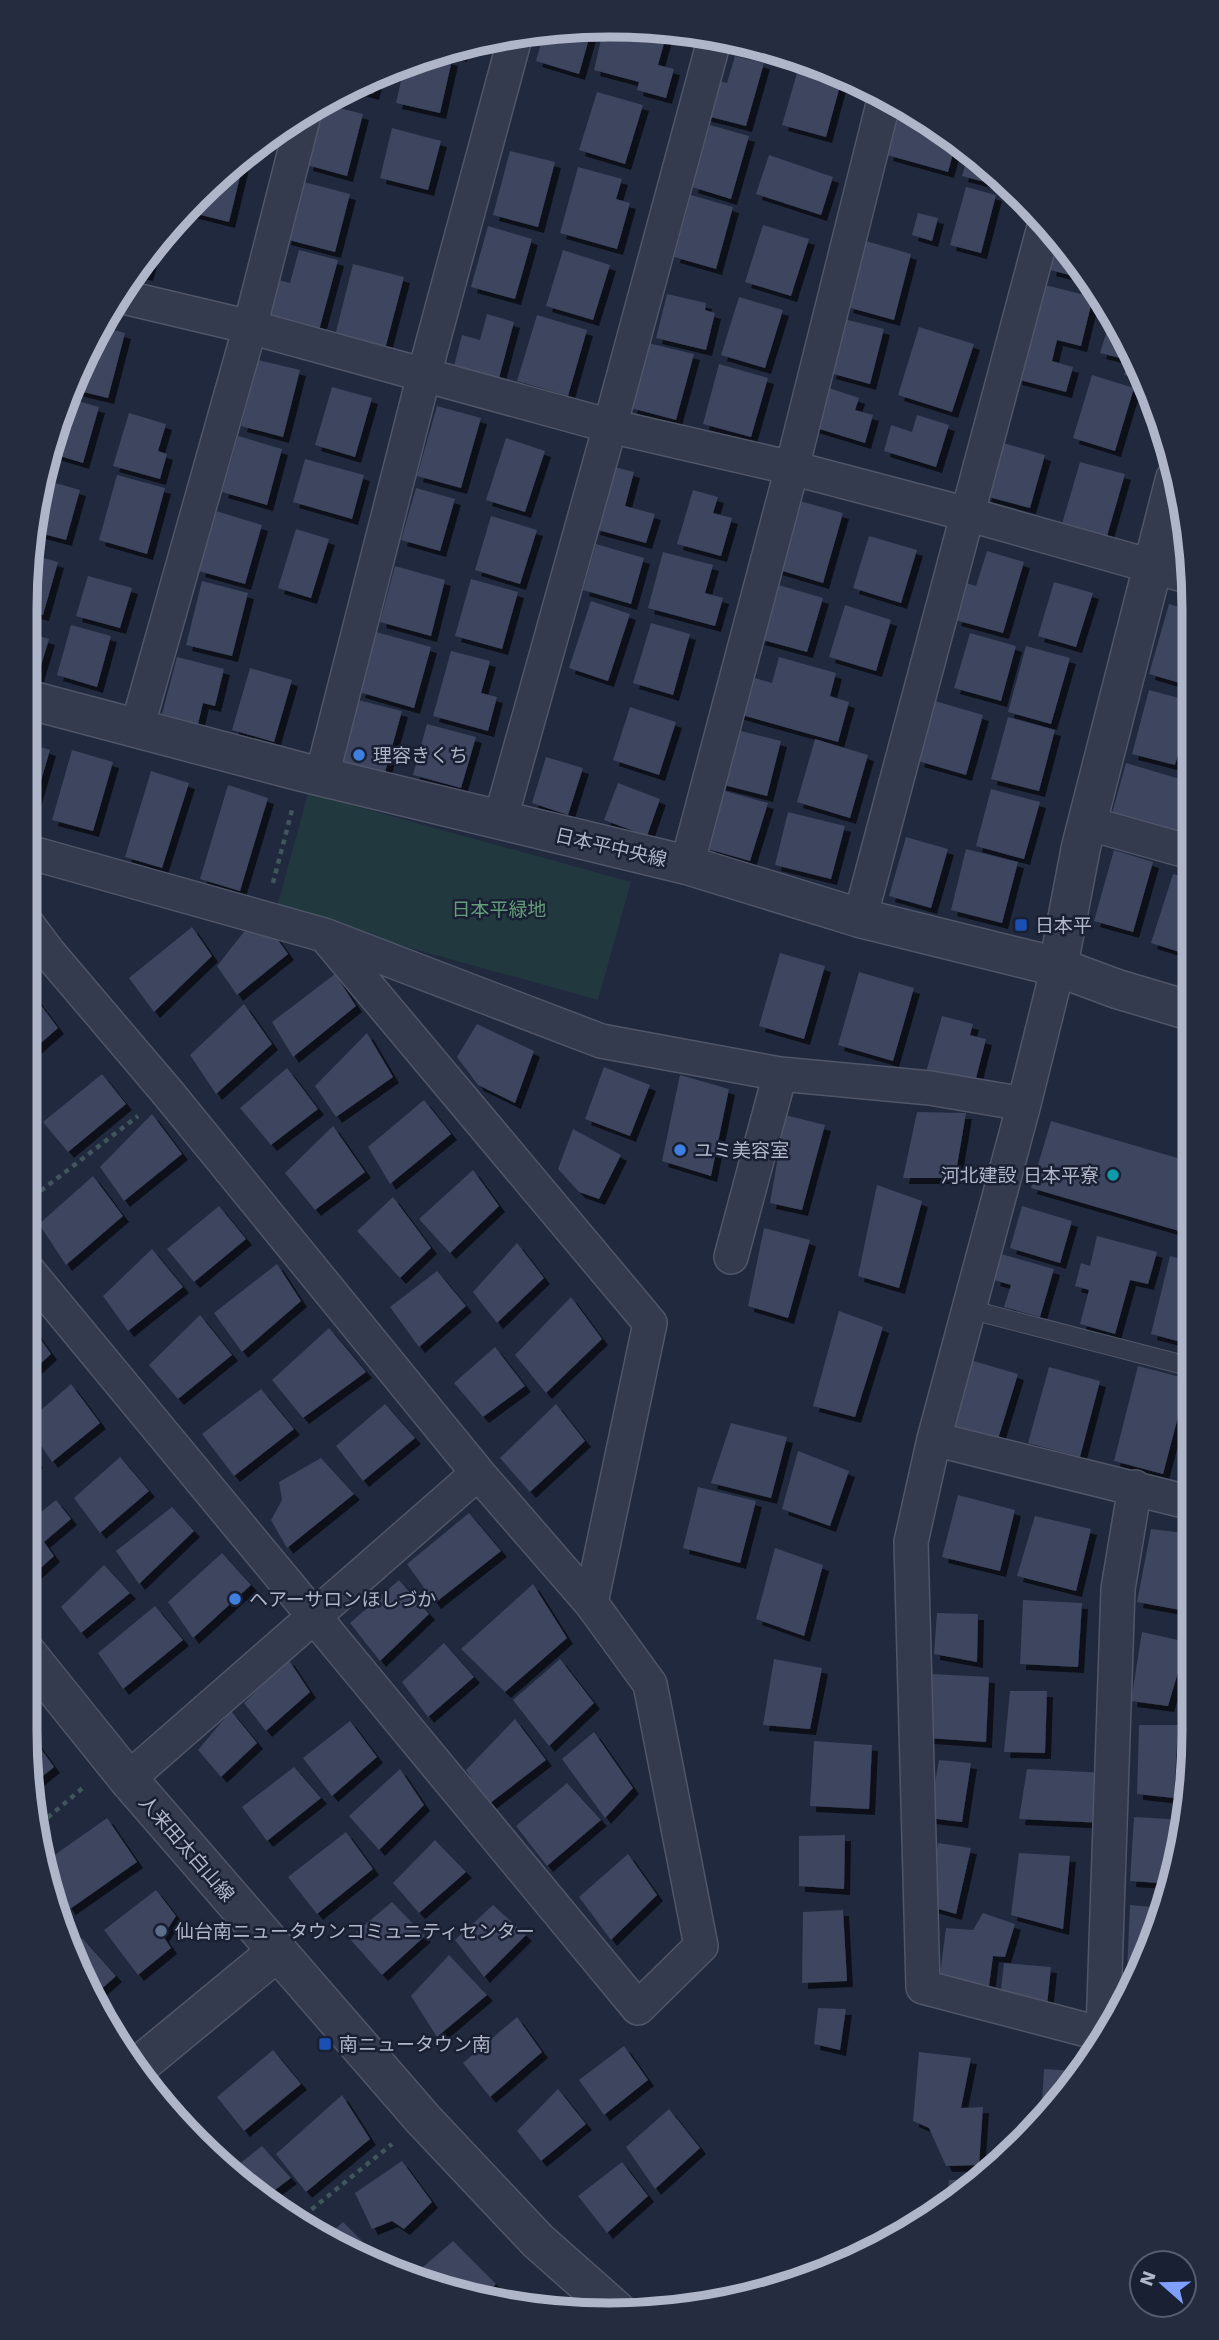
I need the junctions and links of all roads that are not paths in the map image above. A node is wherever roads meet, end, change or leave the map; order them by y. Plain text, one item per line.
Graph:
1 (513, 46) edge
2 (712, 47) edge
3 (882, 106) edge
4 (301, 127) edge
5 (1042, 234) edge
6 (128, 298) edge
7 (250, 327) junction
8 (424, 374) junction
9 (610, 426) junction
10 (792, 468) junction
11 (1171, 496) edge
12 (967, 514) junction
13 (1153, 566) junction
14 (1181, 574) edge
15 (37, 702) edge
16 (137, 728) junction
17 (312, 774) junction
18 (500, 821) junction
19 (1087, 823) junction
20 (1182, 850) edge
21 (37, 854) edge
22 (687, 865) junction
23 (860, 918) junction
24 (324, 935) junction
25 (37, 937) edge
26 (1058, 967) junction
27 (1182, 1009) edge
28 (780, 1074) junction
29 (1024, 1104) junction
30 (731, 1257) dead end
31 (37, 1282) edge
32 (968, 1309) junction
33 (1182, 1363) edge
34 (934, 1439) junction
35 (478, 1473) junction
36 (1135, 1487) junction
37 (1182, 1500) edge
38 (590, 1603) junction
39 (313, 1616) junction
40 (37, 1667) edge
41 (122, 1771) junction
42 (278, 1951) junction
43 (1103, 2021) edge
44 (1097, 2031) edge
45 (143, 2062) edge
46 (608, 2303) edge

1 - 8 street
2 - 9 street
3 - 10 street
4 - 7 street
5 - 12 street
6 - 7 street
7 - 8 street
7 - 16 street
8 - 9 street
8 - 17 street
9 - 10 street
9 - 18 street
10 - 12 street
10 - 22 street
11 - 13 street
12 - 13 street
12 - 23 street
13 - 14 street
13 - 19 street
15 - 16 street, 日本平中央線
16 - 17 street, 日本平中央線
17 - 18 street, 日本平中央線
18 - 22 street, 日本平中央線
19 - 20 street
19 - 26 street
21 - 24 street
22 - 23 street, 日本平中央線
23 - 26 street, 日本平中央線
24 - 28 street
24 - 38 street
25 - 35 street
26 - 27 street, 日本平中央線
26 - 29 street
28 - 29 street
28 - 30 street
29 - 32 street
31 - 39 street
32 - 33 lane
32 - 34 street
34 - 36 street
34 - 44 street
35 - 38 street
35 - 39 street
36 - 37 street
36 - 43 street
38 - 39 street
39 - 41 street
40 - 41 street, 人来田太白山線
41 - 42 street, 人来田太白山線
42 - 45 street
42 - 46 street, 人来田太白山線

